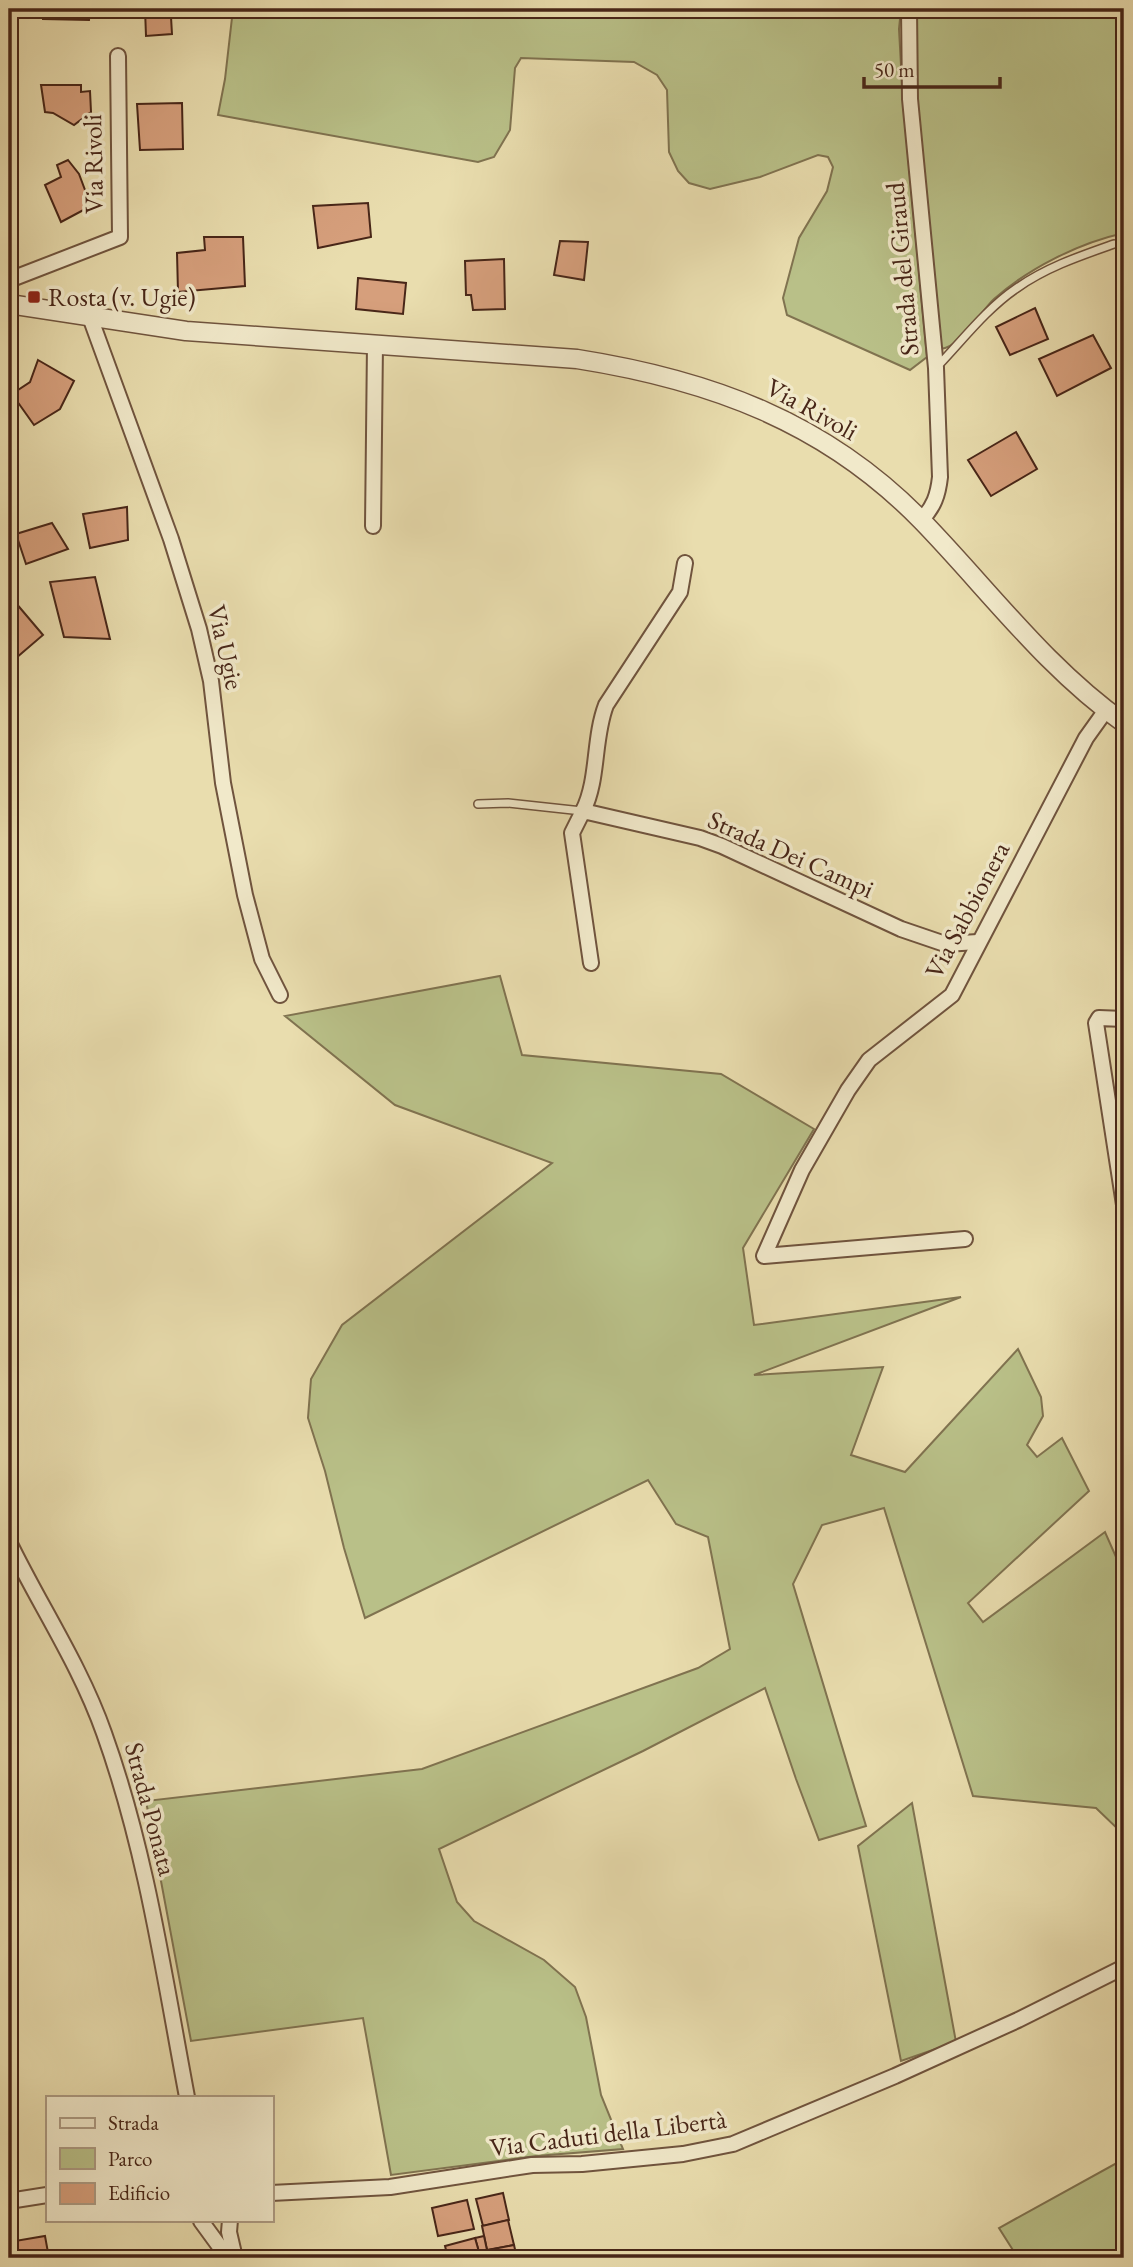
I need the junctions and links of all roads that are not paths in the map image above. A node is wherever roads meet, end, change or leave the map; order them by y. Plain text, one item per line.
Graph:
1 (909, 9) edge
2 (118, 56) dead end
3 (1114, 244) dead end
4 (9, 280) edge
5 (9, 304) edge
6 (90, 317) junction
7 (375, 344) junction
8 (936, 368) junction
9 (921, 520) junction
10 (373, 526) dead end
11 (685, 563) dead end
12 (1106, 710) junction
13 (1124, 723) edge
14 (478, 804) dead end
15 (583, 811) junction
16 (978, 942) junction
17 (591, 963) dead end
18 (281, 995) dead end
19 (1124, 1019) edge
20 (1124, 1205) edge
21 (965, 1239) dead end
22 (10, 1550) edge
23 (1124, 1967) edge
24 (187, 2096) edge
25 (273, 2193) edge
26 (46, 2195) edge
27 (9, 2201) edge
28 (201, 2222) edge
29 (230, 2222) edge
30 (228, 2258) edge
31 (236, 2258) edge

1 - 8 street, Strada del Giraud
2 - 4 street, Via Rivoli
3 - 8 lane
5 - 6 street, Via Rivoli
6 - 7 street, Via Rivoli
6 - 18 street, Via Ugie
7 - 9 street, Via Rivoli
7 - 10 street
8 - 9 street, Strada del Giraud
9 - 12 street, Via Rivoli
11 - 15 street
12 - 13 street, Via Rivoli
12 - 16 street, Via Sabbionera
14 - 15 lane
15 - 16 street, Strada Dei Campi
15 - 17 street
16 - 21 street, Via Sabbionera
19 - 20 street
22 - 24 street, Strada Ponata
23 - 25 street, Via Caduti della Libertà
26 - 27 street
28 - 30 street
29 - 31 street

